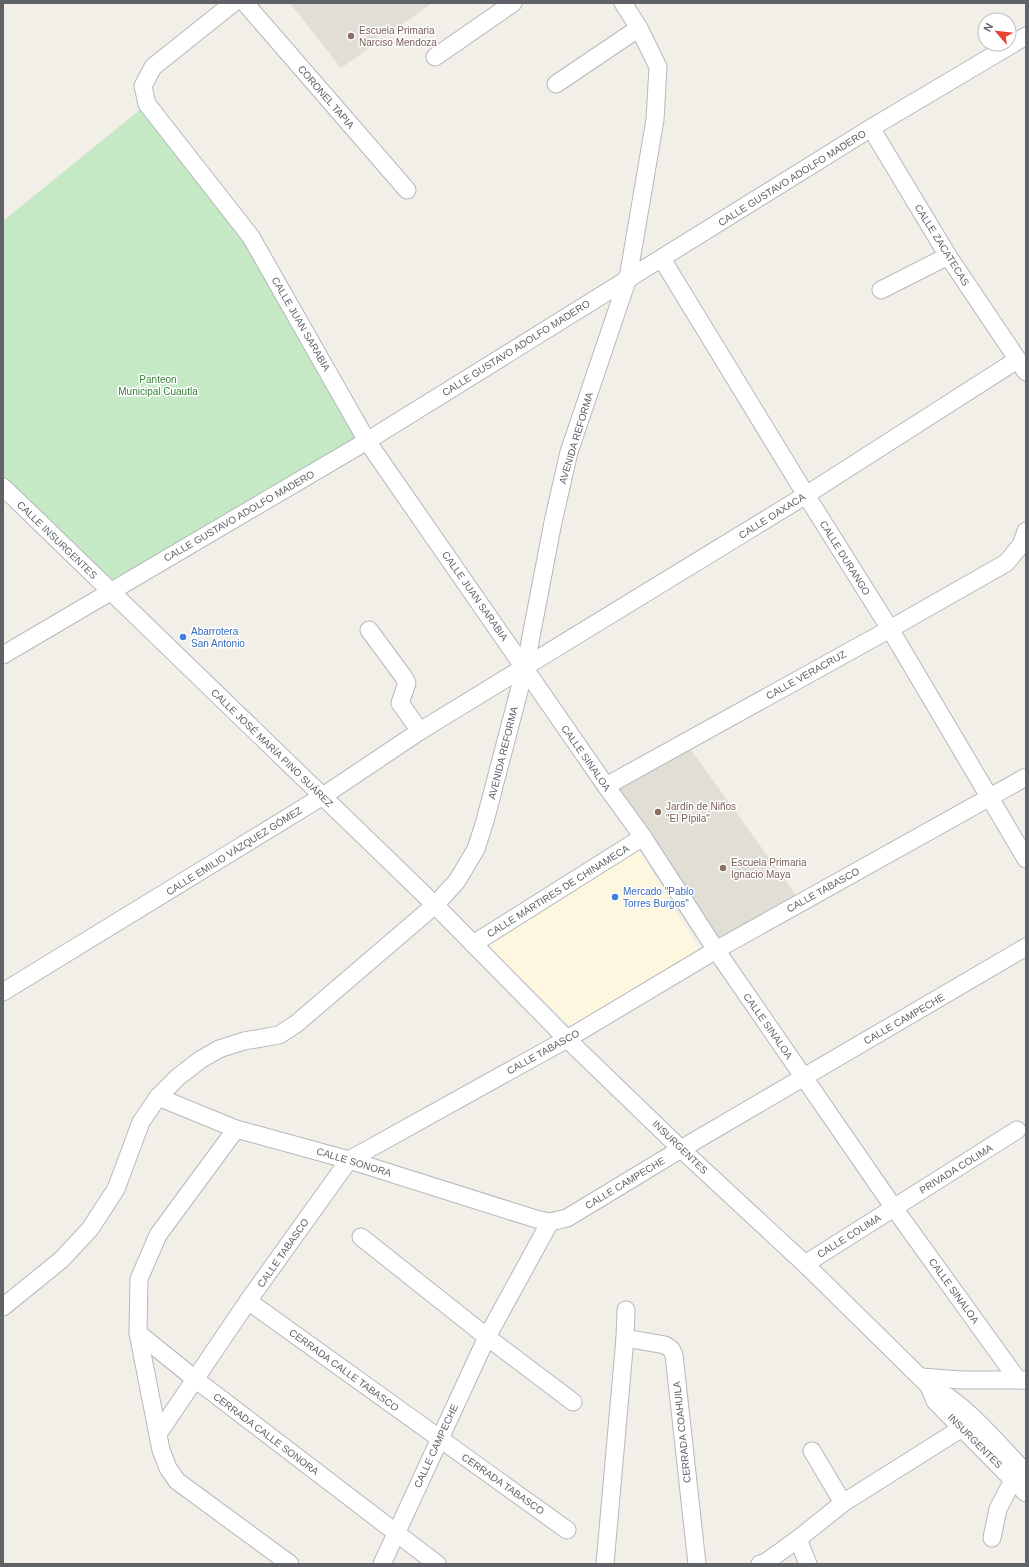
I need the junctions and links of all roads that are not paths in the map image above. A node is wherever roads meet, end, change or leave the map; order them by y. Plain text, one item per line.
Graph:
1 (233, 3) edge
2 (245, 3) edge
3 (513, 3) edge
4 (631, 6) edge
5 (639, 28) junction
6 (1026, 36) edge
7 (435, 57) dead end
8 (556, 84) dead end
9 (871, 128) junction
10 (407, 190) dead end
11 (948, 256) junction
12 (662, 258) junction
13 (628, 278) junction
14 (881, 290) dead end
15 (1021, 366) edge
16 (367, 441) junction
17 (3, 488) edge
18 (806, 495) junction
19 (1026, 531) edge
20 (110, 592) junction
21 (890, 629) junction
22 (369, 630) dead end
23 (3, 655) edge
24 (525, 668) junction
25 (420, 731) junction
26 (1026, 777) edge
27 (606, 786) junction
28 (322, 796) junction
29 (989, 798) junction
30 (643, 838) junction
31 (1026, 859) edge
32 (435, 905) junction
33 (473, 944) junction
34 (1026, 947) edge
35 (716, 950) junction
36 (3, 992) edge
37 (567, 1039) junction
38 (804, 1077) junction
39 (158, 1097) junction
40 (236, 1129) junction
41 (1017, 1130) dead end
42 (681, 1149) junction
43 (349, 1160) junction
44 (894, 1208) junction
45 (550, 1222) junction
46 (361, 1237) dead end
47 (805, 1264) junction
48 (248, 1301) junction
49 (3, 1307) edge
50 (626, 1310) dead end
51 (138, 1333) junction
52 (487, 1337) junction
53 (625, 1338) junction
54 (195, 1379) junction
55 (1022, 1380) edge
56 (925, 1381) junction
57 (573, 1402) dead end
58 (968, 1423) junction
59 (158, 1434) junction
60 (440, 1439) junction
61 (812, 1451) dead end
62 (1020, 1476) edge
63 (1026, 1493) edge
64 (843, 1503) junction
65 (567, 1530) dead end
66 (396, 1532) junction
67 (992, 1538) dead end
68 (798, 1539) junction
69 (290, 1564) edge
70 (382, 1564) edge
71 (437, 1564) edge
72 (605, 1564) edge
73 (697, 1564) edge
74 (760, 1564) edge
75 (808, 1564) edge

1 - 16 street, CALLE JUAN SARABIA
2 - 10 street, CORONEL TAPIA
3 - 7 street
4 - 5 street, AVENIDA REFORMA
5 - 8 street
5 - 13 street, AVENIDA REFORMA
6 - 9 street, CALLE GUSTAVO ADOLFO MADERO
9 - 11 street, CALLE ZACATECAS
9 - 12 street, CALLE GUSTAVO ADOLFO MADERO
11 - 14 street
11 - 15 street, CALLE ZACATECAS
12 - 13 street, CALLE GUSTAVO ADOLFO MADERO
12 - 18 street, CALLE DURANGO
13 - 16 street, CALLE GUSTAVO ADOLFO MADERO
13 - 24 street, AVENIDA REFORMA
15 - 18 street, CALLE OAXACA
16 - 20 street, CALLE GUSTAVO ADOLFO MADERO
16 - 24 street, CALLE JUAN SARABIA
17 - 20 street, CALLE INSURGENTES
18 - 21 street, CALLE DURANGO
18 - 24 street, CALLE OAXACA
19 - 21 street, CALLE VERACRUZ
20 - 23 street, CALLE GUSTAVO ADOLFO MADERO
20 - 28 street, CALLE JOSÉ MARÍA PINO SUÁREZ
21 - 27 street, CALLE VERACRUZ
21 - 29 street, CALLE DURANGO
22 - 25 street
24 - 25 street, CALLE EMILIO VÁZQUEZ GÓMEZ
24 - 27 street, CALLE SINALOA
24 - 32 street, AVENIDA REFORMA
25 - 28 street, CALLE EMILIO VÁZQUEZ GÓMEZ
26 - 29 street, CALLE TABASCO
27 - 30 street, CALLE SINALOA
28 - 32 street, CALLE JOSÉ MARÍA PINO SUÁREZ
28 - 36 street, CALLE EMILIO VÁZQUEZ GÓMEZ
29 - 31 street, CALLE DURANGO
29 - 35 street, CALLE TABASCO
30 - 33 street, CALLE MÁRTIRES DE CHINAMECA
30 - 35 street, CALLE SINALOA
32 - 33 street, INSURGENTES
32 - 39 street, AVENIDA REFORMA
33 - 37 street, INSURGENTES
34 - 38 street, CALLE CAMPECHE
35 - 37 street, CALLE TABASCO
35 - 38 street, CALLE SINALOA
37 - 42 street, INSURGENTES
37 - 43 street, CALLE TABASCO
38 - 42 street, CALLE CAMPECHE
38 - 44 street, CALLE SINALOA
39 - 40 street, CALLE SONORA
39 - 49 street, AVENIDA REFORMA
40 - 43 street, CALLE SONORA
40 - 51 street
41 - 44 street, PRIVADA COLIMA
42 - 45 street, CALLE CAMPECHE
42 - 47 street, INSURGENTES
43 - 45 street, CALLE SONORA
43 - 48 street, CALLE TABASCO
44 - 47 street, CALLE COLIMA
44 - 55 street, CALLE SINALOA
45 - 52 street, CALLE CAMPECHE
46 - 52 street
47 - 56 street, INSURGENTES
48 - 54 street, CALLE TABASCO
48 - 60 street, CERRADA CALLE TABASCO
50 - 53 street
51 - 54 street, CERRADA CALLE SONORA
51 - 59 street
52 - 57 street
52 - 60 street, CALLE CAMPECHE
53 - 72 street
53 - 73 street, CERRADA COAHUILA
54 - 59 street, CALLE TABASCO
54 - 66 street, CERRADA CALLE SONORA
55 - 56 street
56 - 58 street, INSURGENTES
58 - 62 street, INSURGENTES
58 - 64 street
59 - 69 street
60 - 65 street, CERRADA TABASCO
60 - 66 street, CALLE CAMPECHE
61 - 64 street
62 - 63 street, INSURGENTES
62 - 67 street
64 - 68 street
66 - 70 street, CALLE CAMPECHE
66 - 71 street, CERRADA CALLE SONORA
68 - 74 street
68 - 75 street

